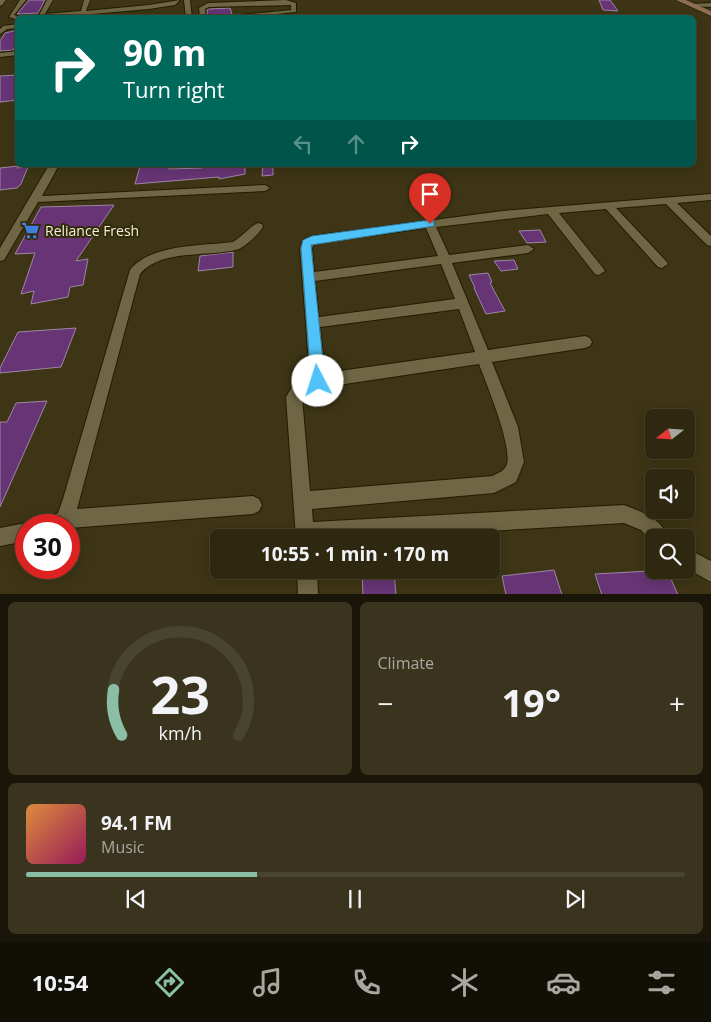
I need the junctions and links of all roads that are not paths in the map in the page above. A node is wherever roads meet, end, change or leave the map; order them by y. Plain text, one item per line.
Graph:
1 (3, 0) edge
2 (23, 0) edge
3 (50, 0) edge
4 (87, 0) edge
5 (111, 0) edge
6 (148, 0) edge
7 (177, 0) edge
8 (680, 0) edge
9 (187, 3) edge
10 (260, 3) junction
11 (0, 4) edge
12 (11, 4) dead end
13 (236, 4) junction
14 (711, 5) edge
15 (692, 6) junction
16 (149, 7) junction
17 (109, 10) junction
18 (123, 12) edge
19 (294, 12) junction
20 (5, 13) dead end
21 (711, 14) edge
22 (42, 15) edge
23 (61, 15) edge
24 (82, 15) edge
25 (108, 15) edge
26 (203, 15) edge
27 (237, 15) edge
28 (263, 15) edge
29 (271, 15) edge
30 (296, 15) edge
31 (15, 18) edge
32 (15, 20) edge
33 (0, 22) edge
34 (15, 26) edge
35 (0, 32) edge
36 (15, 54) edge
37 (15, 54) edge
38 (0, 55) edge
39 (0, 59) edge
40 (53, 167) edge
41 (265, 188) dead end
42 (711, 197) edge
43 (35, 199) junction
44 (669, 201) junction
45 (608, 205) junction
46 (552, 210) junction
47 (430, 224) junction
48 (258, 227) dead end
49 (711, 242) edge
50 (528, 249) dead end
51 (0, 257) edge
52 (446, 260) junction
53 (662, 264) dead end
54 (599, 271) dead end
55 (308, 277) junction
56 (463, 303) junction
57 (312, 323) junction
58 (585, 342) dead end
59 (482, 357) junction
60 (318, 381) junction
61 (302, 501) junction
62 (253, 505) dead end
63 (60, 514) edge
64 (80, 520) edge
65 (304, 529) edge
66 (395, 529) edge
67 (652, 529) edge
68 (15, 534) edge
69 (0, 537) edge
70 (695, 562) edge
71 (711, 572) edge
72 (307, 579) edge
73 (308, 594) edge

1 - 11 street
2 - 31 street
3 - 22 street
4 - 24 street
5 - 17 street
6 - 16 street
7 - 16 street
8 - 15 main road
9 - 18 street
10 - 13 street
10 - 19 street
10 - 28 street
12 - 20 street
13 - 26 street
13 - 27 street
14 - 15 street
15 - 21 main road
16 - 18 street
17 - 18 street
17 - 24 street
18 - 23 street
19 - 29 street
19 - 30 street
23 - 24 street
24 - 25 street
32 - 33 street
34 - 35 street
36 - 38 street
37 - 39 street
40 - 43 street
41 - 43 street
42 - 44 street
43 - 51 street
44 - 45 street
44 - 49 street
45 - 46 street
45 - 53 street
46 - 47 street
46 - 54 street
47 - 52 street
47 - 55 street
48 - 63 street
50 - 52 street
52 - 55 street
52 - 56 street
55 - 57 street
56 - 57 street
56 - 59 street
57 - 60 street
58 - 59 street
59 - 60 street
59 - 61 street
60 - 61 street
61 - 65 street
62 - 64 street
66 - 67 street
68 - 69 street
70 - 71 street
72 - 73 street

